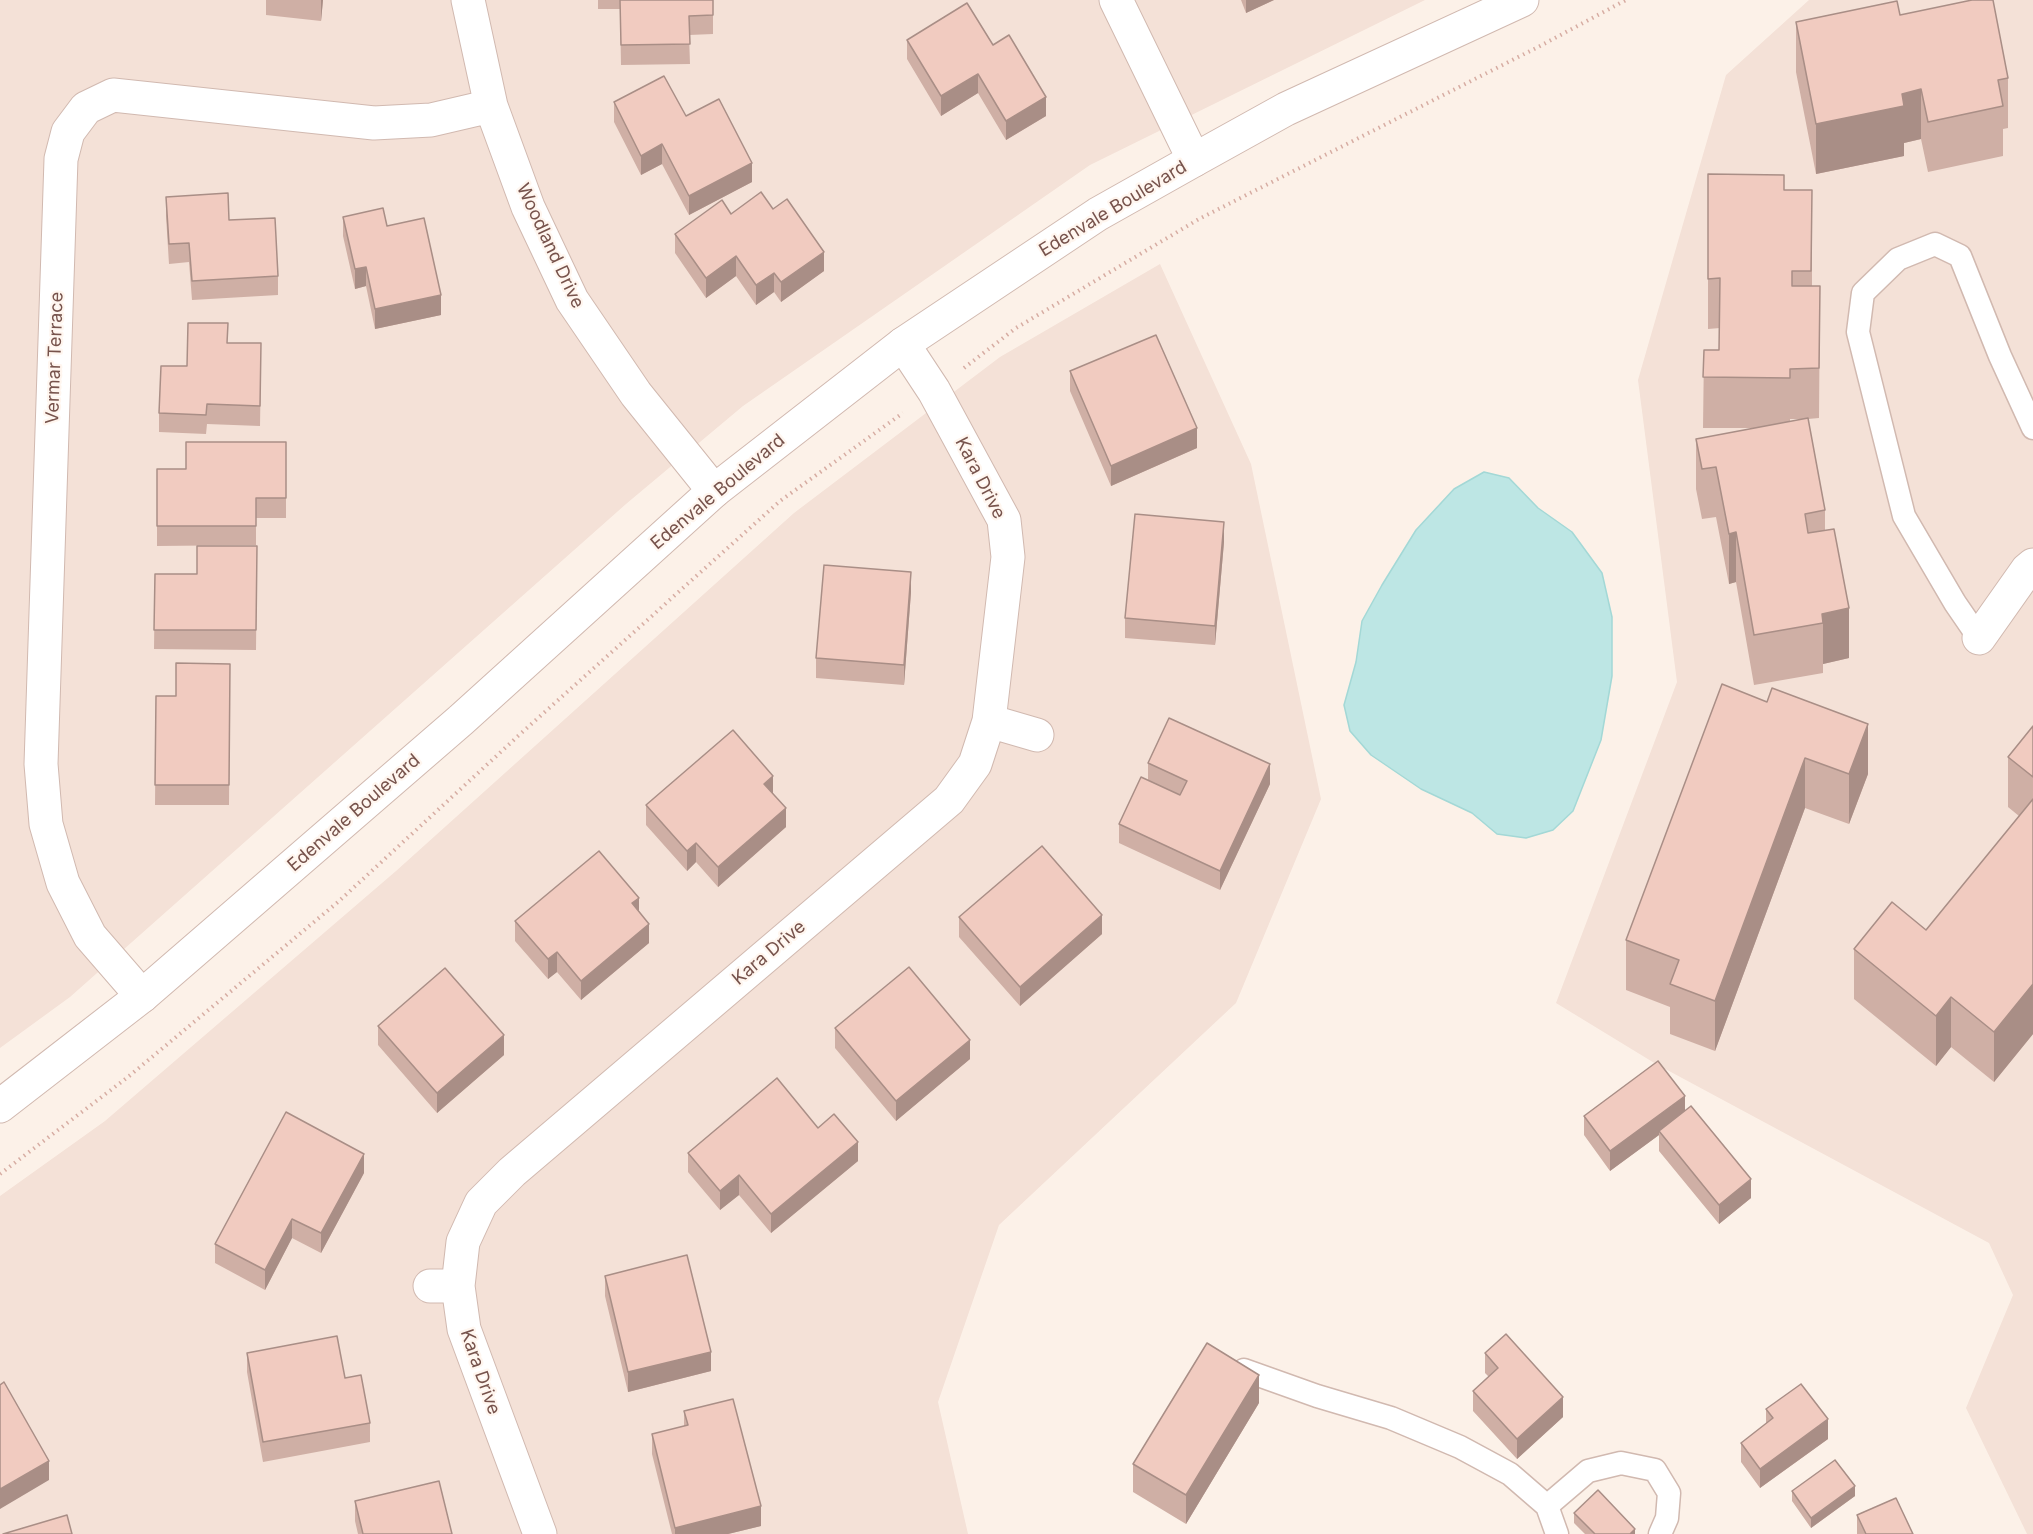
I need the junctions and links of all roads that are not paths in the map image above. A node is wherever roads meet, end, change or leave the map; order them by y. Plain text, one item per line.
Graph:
1 (468, 0) edge
2 (1116, 0) edge
3 (1522, 0) edge
4 (491, 106) junction
5 (1194, 160) junction
6 (903, 344) junction
7 (2033, 428) edge
8 (714, 491) junction
9 (2033, 565) edge
10 (1979, 638) joint
11 (988, 721) junction
12 (1037, 735) dead end
13 (142, 996) junction
14 (0, 1106) edge
15 (1244, 1370) edge
16 (1547, 1506) junction
17 (540, 1534) edge
18 (1557, 1534) edge
19 (1660, 1534) edge

1 - 4 street, Woodland Drive
2 - 5 street
3 - 5 street, Edenvale Boulevard
4 - 8 street, Woodland Drive
4 - 13 street, Vermar Terrace
5 - 6 street, Edenvale Boulevard
6 - 8 street, Edenvale Boulevard
6 - 11 street, Kara Drive
7 - 10 lane
8 - 13 street, Edenvale Boulevard
9 - 10 street
11 - 12 street
11 - 17 street, Kara Drive
13 - 14 street, Edenvale Boulevard
15 - 16 lane
16 - 18 lane
16 - 19 lane

